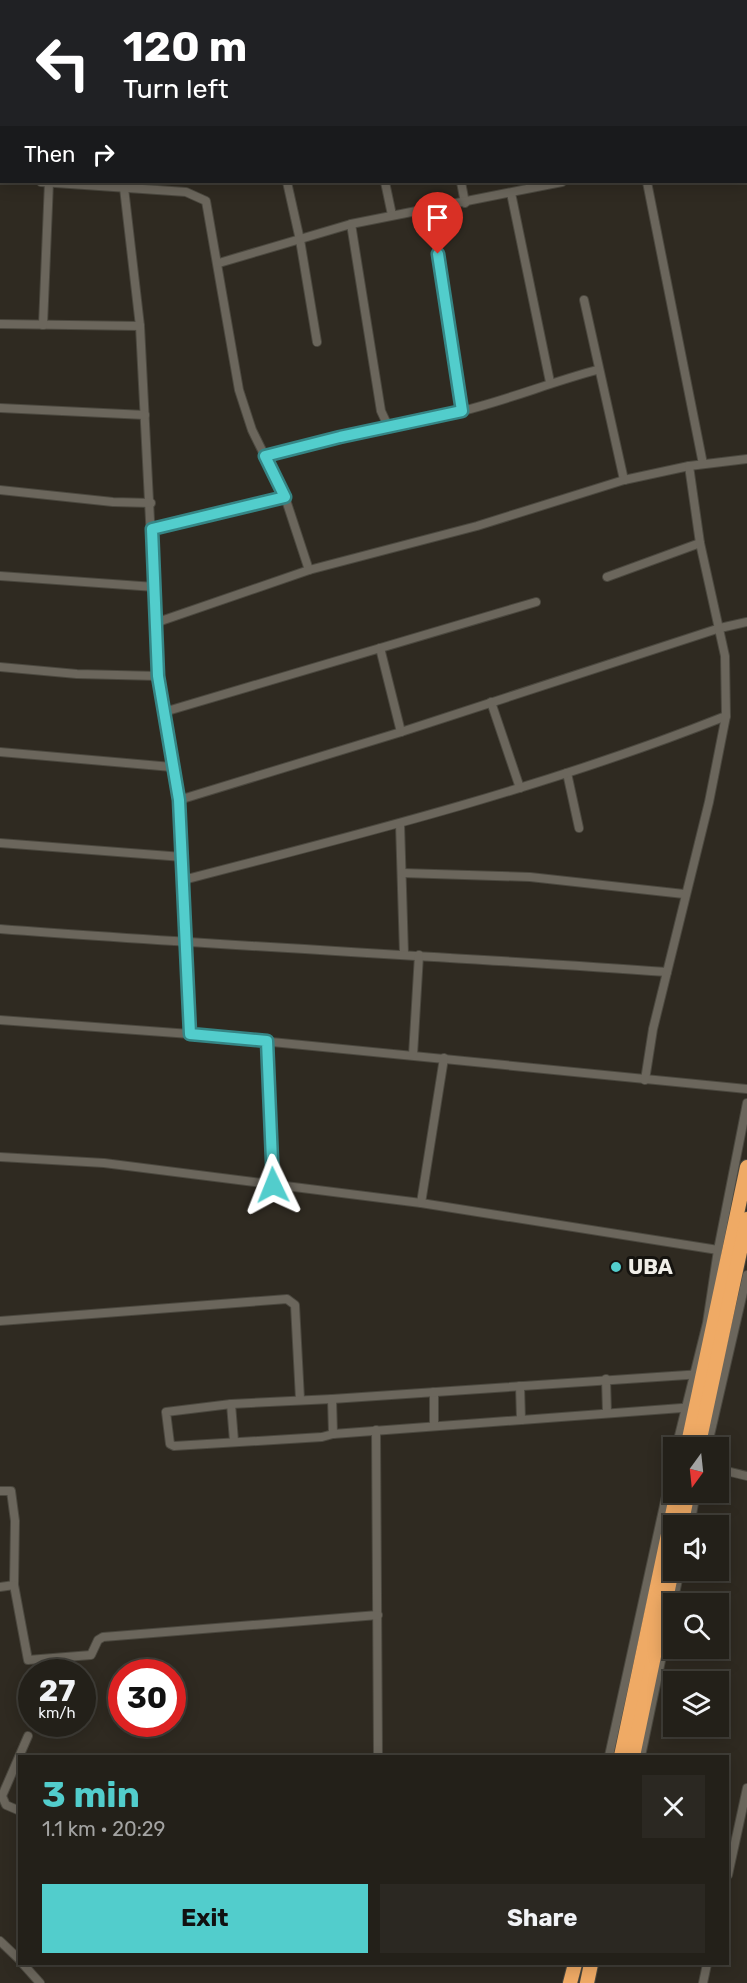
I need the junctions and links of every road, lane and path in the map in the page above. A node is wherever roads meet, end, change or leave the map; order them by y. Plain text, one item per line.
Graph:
1 (49, 183) edge
2 (72, 183) edge
3 (187, 183) edge
4 (287, 183) edge
5 (385, 183) edge
6 (461, 183) edge
7 (557, 183) edge
8 (647, 183) edge
9 (95, 184) edge
10 (124, 188) junction
11 (186, 192) junction
12 (511, 193) junction
13 (465, 203) junction
14 (431, 209) junction
15 (392, 215) junction
16 (351, 224) junction
17 (300, 240) junction
18 (219, 263) junction
19 (584, 300) dead end
20 (0, 324) edge
21 (43, 325) junction
22 (140, 326) junction
23 (317, 342) dead end
24 (597, 370) junction
25 (550, 382) junction
26 (0, 408) edge
27 (462, 411) junction
28 (145, 415) junction
29 (388, 426) junction
30 (265, 456) junction
31 (747, 459) edge
32 (703, 464) junction
33 (689, 466) junction
34 (624, 480) junction
35 (0, 490) edge
36 (285, 497) junction
37 (151, 503) junction
38 (152, 529) junction
39 (700, 543) junction
40 (309, 570) junction
41 (0, 576) edge
42 (607, 577) dead end
43 (155, 587) junction
44 (536, 602) dead end
45 (747, 622) edge
46 (155, 623) junction
47 (720, 628) junction
48 (380, 648) junction
49 (0, 667) edge
50 (158, 676) junction
51 (491, 702) junction
52 (164, 712) junction
53 (726, 716) junction
54 (401, 732) junction
55 (0, 752) edge
56 (172, 767) junction
57 (567, 773) junction
58 (520, 788) junction
59 (179, 800) junction
60 (400, 824) junction
61 (579, 828) dead end
62 (0, 843) edge
63 (183, 857) junction
64 (402, 873) junction
65 (183, 880) junction
66 (684, 894) junction
67 (0, 929) edge
68 (185, 943) junction
69 (404, 954) junction
70 (419, 955) junction
71 (667, 972) junction
72 (0, 1020) edge
73 (190, 1034) junction
74 (267, 1041) junction
75 (413, 1055) junction
76 (444, 1058) junction
77 (645, 1080) junction
78 (747, 1089) edge
79 (747, 1103) edge
80 (0, 1157) edge
81 (747, 1167) edge
82 (273, 1185) junction
83 (421, 1203) junction
84 (747, 1219) edge
85 (718, 1250) junction
86 (747, 1275) edge
87 (0, 1321) edge
88 (698, 1375) junction
89 (606, 1379) junction
90 (520, 1386) junction
91 (434, 1392) junction
92 (300, 1399) junction
93 (332, 1399) junction
94 (231, 1404) junction
95 (690, 1407) junction
96 (607, 1413) junction
97 (521, 1420) junction
98 (434, 1426) junction
99 (376, 1430) junction
100 (333, 1434) junction
101 (680, 1437) edge
102 (688, 1437) edge
103 (700, 1437) edge
104 (710, 1437) edge
105 (234, 1441) junction
106 (729, 1472) edge
107 (747, 1476) edge
108 (0, 1491) edge
109 (665, 1503) edge
110 (675, 1503) edge
111 (670, 1581) edge
112 (678, 1581) edge
113 (14, 1585) junction
114 (0, 1587) edge
115 (378, 1615) junction
116 (28, 1737) edge
117 (20, 1755) edge
118 (378, 1755) edge
119 (609, 1755) edge
120 (621, 1755) edge
121 (633, 1755) edge
122 (640, 1755) edge
123 (18, 1759) edge
124 (747, 1788) edge
125 (18, 1810) edge
126 (729, 1870) edge
127 (0, 1941) edge
128 (18, 1958) edge
129 (24, 1965) edge
130 (575, 1965) edge
131 (591, 1965) edge
132 (708, 1965) edge
133 (40, 1983) edge
134 (570, 1983) edge
135 (587, 1983) edge
136 (704, 1983) edge

1 - 21 street
2 - 9 street
3 - 11 street
4 - 17 street
5 - 15 street
6 - 13 street
7 - 12 street
8 - 32 street
9 - 10 street
10 - 11 street
10 - 22 street
11 - 18 street
12 - 13 street
12 - 25 street
13 - 14 street
14 - 15 street
14 - 27 street
15 - 16 street
16 - 17 street
16 - 29 street
17 - 18 street
17 - 23 street
18 - 30 street
19 - 24 street
20 - 21 street
21 - 22 street
22 - 28 street
24 - 25 street
24 - 34 street
25 - 27 street
26 - 28 street
27 - 29 street
28 - 37 street
29 - 30 street
30 - 36 street
31 - 32 street
32 - 33 street
33 - 34 street
33 - 39 street
34 - 40 street
35 - 37 street
36 - 38 street
36 - 40 street
37 - 38 street
38 - 43 street
39 - 42 street
39 - 47 street
40 - 46 street
41 - 43 street
43 - 46 street
44 - 48 street
45 - 47 street
46 - 50 street
47 - 51 street
47 - 53 street
48 - 52 street
48 - 54 street
49 - 50 street
50 - 52 street
51 - 54 street
51 - 58 street
52 - 56 street
53 - 57 street
53 - 66 street
54 - 59 street
55 - 56 street
56 - 59 street
57 - 58 street
57 - 61 street
58 - 60 street
59 - 63 street
60 - 64 street
60 - 65 street
62 - 63 street
63 - 65 street
64 - 66 street
64 - 69 street
65 - 68 street
66 - 71 street
67 - 68 street
68 - 69 street
68 - 73 street
69 - 70 street
70 - 71 street
70 - 75 street
71 - 77 street
72 - 73 street
73 - 74 street
74 - 75 street
74 - 82 street
75 - 76 street
76 - 77 street
76 - 83 street
77 - 78 street
79 - 85 street
80 - 82 street
81 - 88 highway
82 - 83 street
83 - 85 street
84 - 103 highway
85 - 88 street
86 - 104 street
87 - 92 street
88 - 89 street
88 - 95 highway
89 - 90 street
89 - 96 street
90 - 91 street
90 - 97 street
91 - 93 street
91 - 98 street
92 - 93 street
92 - 94 street
93 - 100 street
94 - 105 street
94 - 105 street
95 - 96 street
95 - 101 street
95 - 102 highway
96 - 97 street
97 - 98 street
98 - 99 street
99 - 100 street
99 - 115 street
100 - 105 street
106 - 107 street
108 - 113 street
109 - 119 street
110 - 120 highway
111 - 121 highway
112 - 122 street
113 - 114 street
113 - 115 street
115 - 118 street
116 - 117 street
123 - 125 street
124 - 126 street
127 - 128 street
129 - 133 street
130 - 134 highway
131 - 135 highway
132 - 136 street

